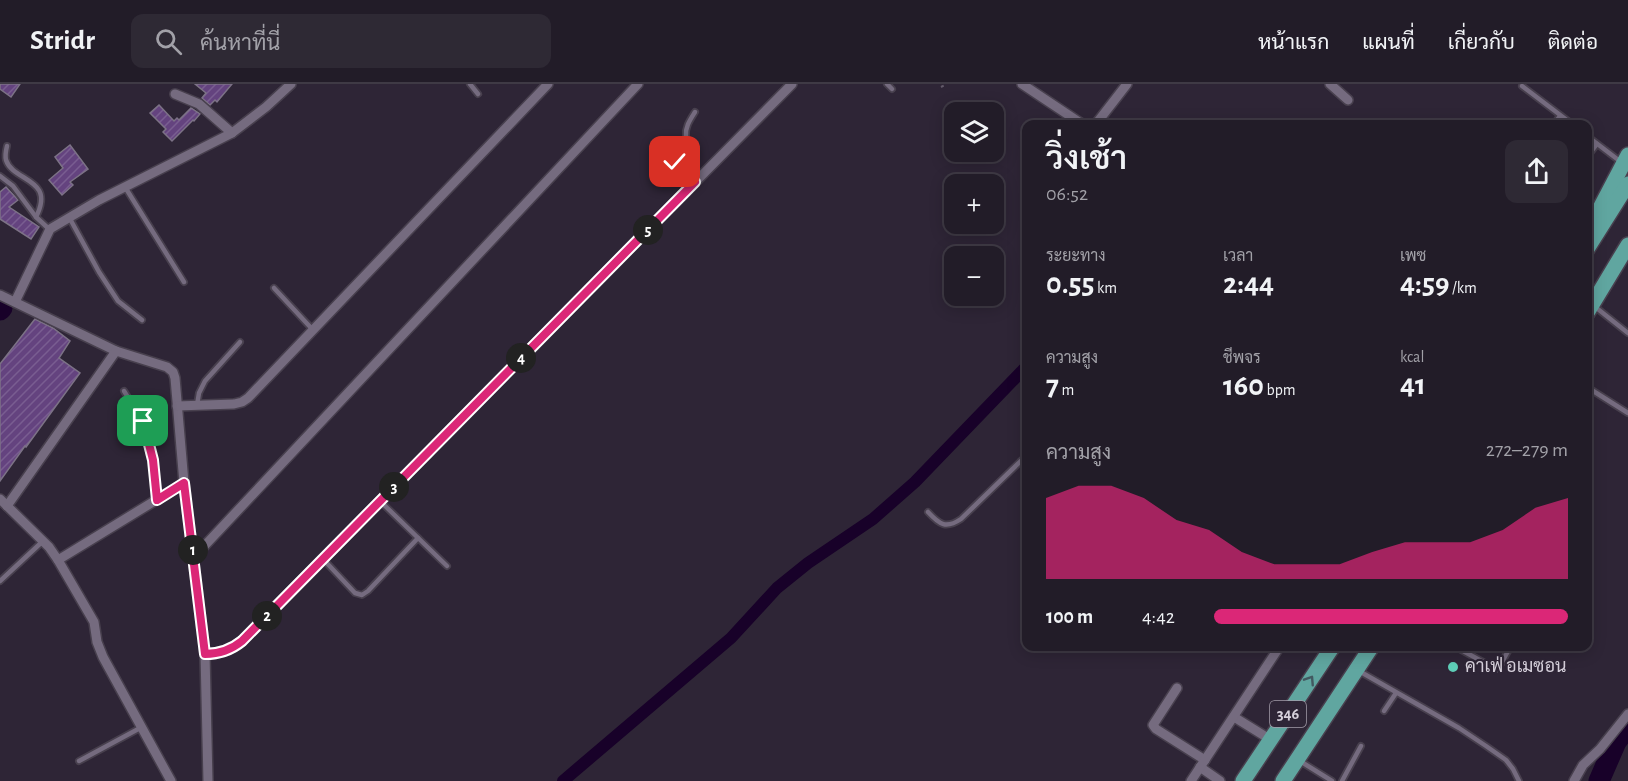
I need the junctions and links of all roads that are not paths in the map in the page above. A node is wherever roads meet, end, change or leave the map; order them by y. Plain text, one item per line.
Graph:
1 (291, 84) edge
2 (470, 84) edge
3 (548, 84) edge
4 (638, 84) edge
5 (792, 84) edge
6 (887, 84) edge
7 (1022, 84) edge
8 (1126, 84) edge
9 (1330, 84) edge
10 (1522, 86) dead end
11 (892, 89) dead end
12 (175, 94) dead end
13 (478, 94) dead end
14 (1348, 100) dead end
15 (694, 112) dead end
16 (1560, 116) junction
17 (1076, 120) edge
18 (1099, 120) edge
19 (1557, 120) edge
20 (1566, 120) edge
21 (232, 133) junction
22 (1592, 140) edge
23 (1597, 144) junction
24 (7, 146) dead end
25 (1592, 150) edge
26 (1626, 160) edge
27 (0, 177) edge
28 (695, 182) junction
29 (1628, 184) edge
30 (125, 187) junction
31 (1593, 206) edge
32 (36, 217) junction
33 (69, 217) junction
34 (50, 229) junction
35 (1592, 241) edge
36 (1628, 245) edge
37 (1628, 257) edge
38 (184, 282) dead end
39 (274, 288) dead end
40 (0, 295) edge
41 (15, 302) junction
42 (1593, 304) edge
43 (142, 320) dead end
44 (313, 330) junction
45 (1628, 333) edge
46 (240, 342) dead end
47 (116, 351) junction
48 (1592, 390) edge
49 (124, 391) dead end
50 (177, 405) junction
51 (197, 405) junction
52 (1628, 413) edge
53 (1022, 460) edge
54 (184, 483) junction
55 (157, 500) junction
56 (380, 501) junction
57 (3, 503) edge
58 (928, 512) dead end
59 (418, 538) junction
60 (43, 541) junction
61 (194, 557) junction
62 (323, 559) junction
63 (58, 560) junction
64 (447, 566) dead end
65 (0, 581) edge
66 (1277, 651) edge
67 (1330, 651) edge
68 (1369, 651) edge
69 (1462, 651) edge
70 (1508, 651) edge
71 (205, 654) junction
72 (1357, 670) junction
73 (1177, 688) dead end
74 (1396, 693) junction
75 (1383, 711) dead end
76 (1628, 714) edge
77 (1234, 717) junction
78 (142, 727) junction
79 (1270, 740) junction
80 (1361, 746) dead end
81 (1298, 759) junction
82 (79, 761) dead end
83 (1202, 764) junction
84 (171, 781) edge
85 (208, 781) edge
86 (1191, 781) edge
87 (1220, 781) edge
88 (1243, 781) edge
89 (1283, 781) edge
90 (1332, 781) edge
91 (1342, 781) edge
92 (1519, 781) edge
93 (1574, 781) edge

1 - 21 street
2 - 13 lane
3 - 44 street
4 - 61 street
5 - 28 street
6 - 11 lane
7 - 17 street
8 - 18 street
9 - 14 street
10 - 16 lane
12 - 21 street
15 - 28 lane
16 - 19 lane
16 - 20 lane
21 - 30 street
22 - 23 lane
23 - 25 lane
23 - 26 lane
24 - 32 lane
26 - 31 main road
27 - 32 lane
28 - 56 street
29 - 35 main road
30 - 33 street
30 - 38 lane
32 - 34 lane
33 - 34 street
33 - 43 lane
34 - 41 street
36 - 42 main road
37 - 42 main road
39 - 44 lane
40 - 41 street
41 - 47 street
42 - 45 lane
44 - 51 street
46 - 51 lane
47 - 50 street
47 - 57 street
48 - 52 lane
49 - 55 lane
50 - 51 street
50 - 54 street
53 - 58 lane
54 - 55 street
54 - 61 street
55 - 63 street
56 - 59 lane
56 - 62 street
57 - 60 street
59 - 62 lane
59 - 64 lane
60 - 63 street
60 - 65 lane
61 - 71 street
62 - 71 street
63 - 78 street
66 - 77 street
79 -> 67 main road, 346
68 - 72 main road, 346
69 - 70 lane
71 - 85 street
72 - 74 lane
72 - 81 main road, 346
73 - 83 street
74 - 75 lane
74 - 92 lane
76 - 93 street
77 - 79 street
77 - 83 street
78 - 82 lane
78 - 84 street
79 - 88 main road, 346
80 - 91 lane
81 - 89 main road, 346
81 - 90 lane
83 - 86 street
83 - 87 street

